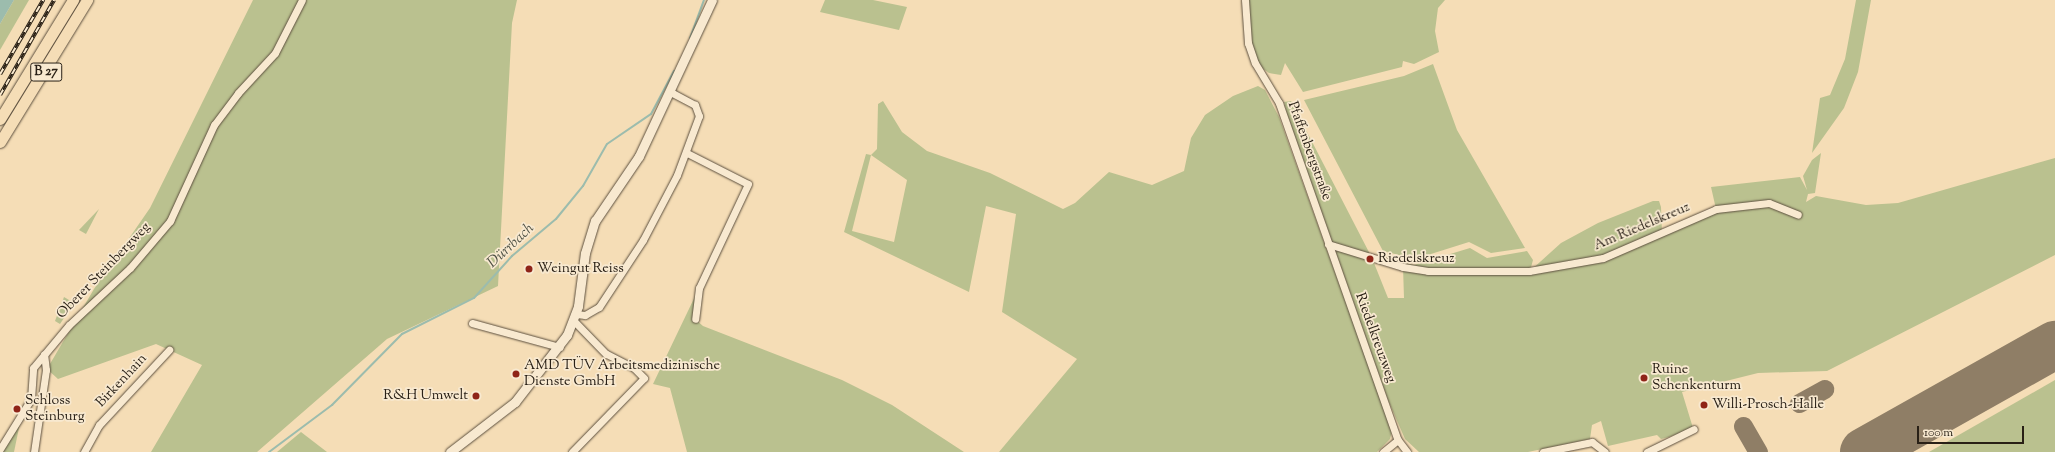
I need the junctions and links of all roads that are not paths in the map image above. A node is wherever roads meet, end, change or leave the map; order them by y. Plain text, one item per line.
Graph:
1 (73, 0) edge
2 (87, 0) edge
3 (302, 0) edge
4 (712, 0) edge
5 (1245, 0) edge
6 (671, 92) junction
7 (0, 119) edge
8 (0, 142) edge
9 (687, 153) junction
10 (1798, 215) dead end
11 (1328, 244) junction
12 (575, 318) junction
13 (695, 320) dead end
14 (472, 323) dead end
15 (560, 347) junction
16 (169, 350) dead end
17 (44, 354) junction
18 (1694, 430) dead end
19 (1398, 440) junction
20 (0, 449) edge
21 (34, 452) edge
22 (84, 452) edge
23 (450, 452) edge
24 (572, 452) edge
25 (1383, 452) edge
26 (1406, 452) edge
27 (1543, 452) edge
28 (1605, 452) edge
29 (1647, 452) edge

1 - 7 highway, B 27
2 - 8 highway, B 27
3 - 17 street, Oberer Steinbergweg
4 - 6 street
5 - 11 street, Pfaffenbergstraße
6 - 9 street
6 - 12 street
9 - 12 street
9 - 13 street
10 - 11 street, Am Riedelskreuz
11 - 19 street, Riedelkreuzweg
12 - 15 street
12 - 24 street
14 - 15 street
15 - 23 street
16 - 22 street, Birkenhain
17 - 20 street, Oberer Steinbergweg
17 - 21 street
18 - 29 street
19 - 25 street
19 - 26 street, Riedelkreuzweg
27 - 28 street

